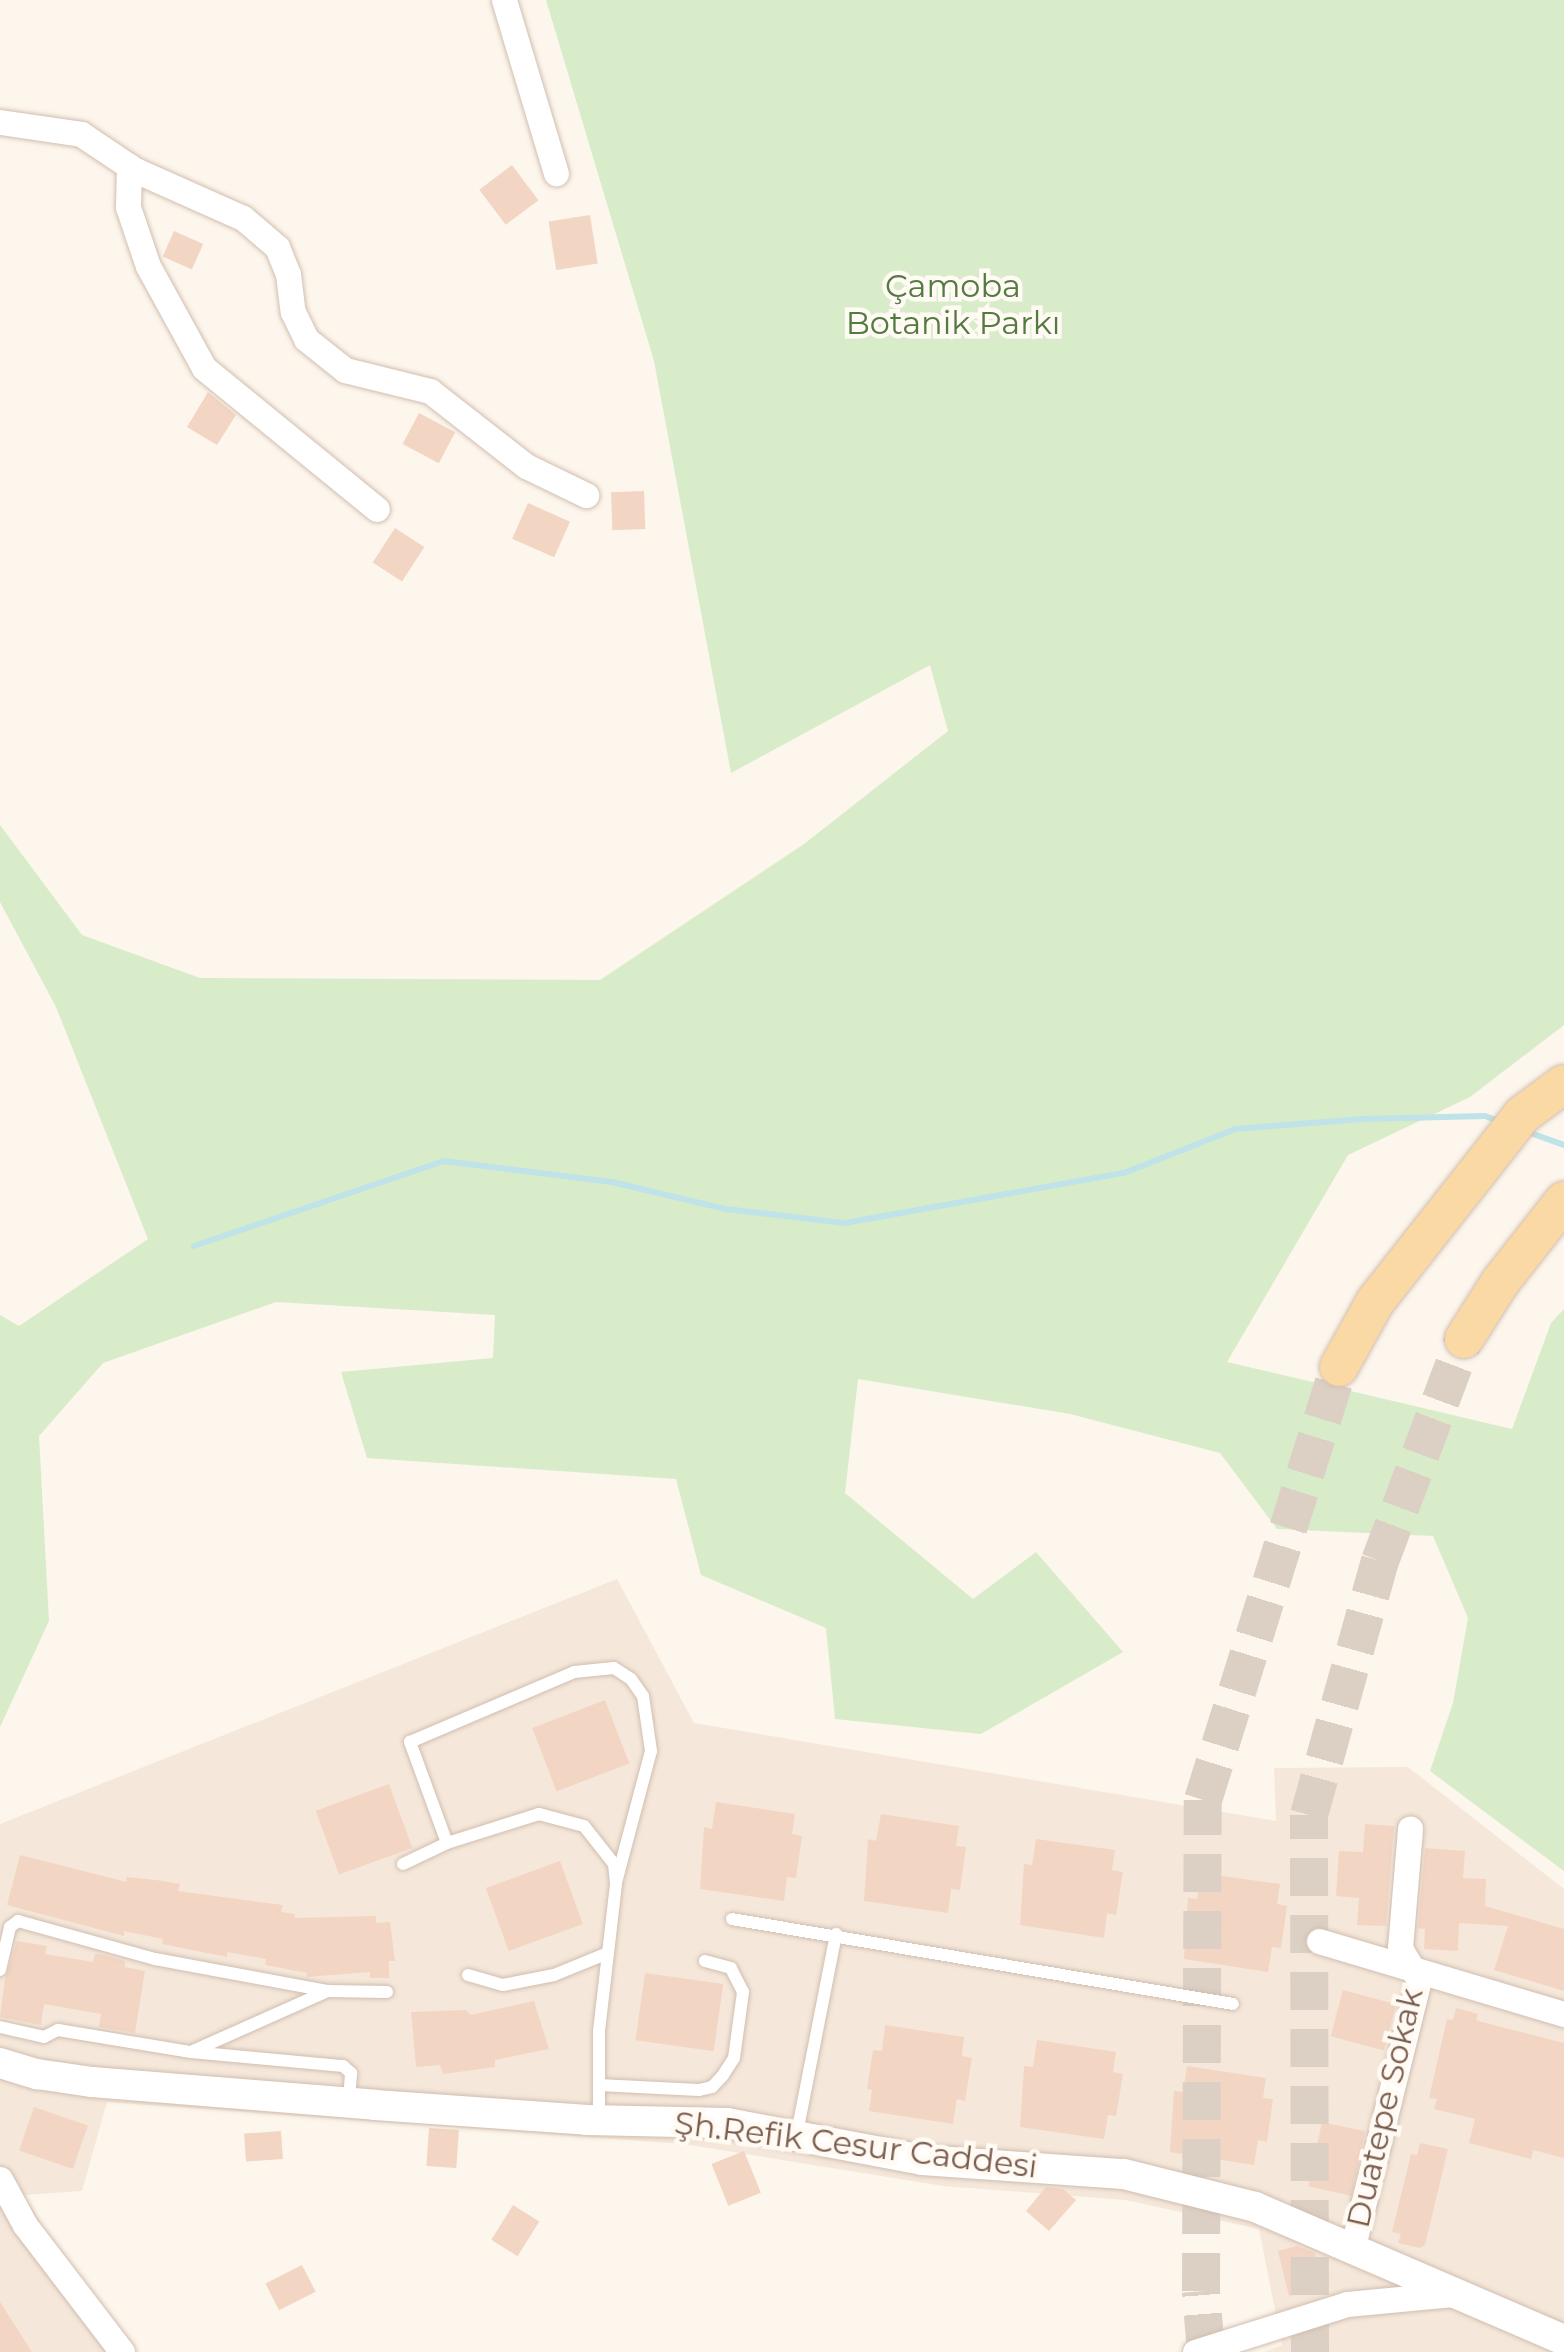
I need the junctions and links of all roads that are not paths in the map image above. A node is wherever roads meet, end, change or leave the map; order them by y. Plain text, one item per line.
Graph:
1 (504, 0) edge
2 (0, 122) edge
3 (129, 166) junction
4 (556, 173) dead end
5 (586, 495) dead end
6 (378, 509) dead end
7 (1564, 1084) edge
8 (1564, 1201) edge
9 (1464, 1339) tunnel mouth
10 (1338, 1367) tunnel mouth
11 (1410, 1828) dead end
12 (447, 1843) junction
13 (403, 1864) dead end
14 (616, 1882) junction
15 (732, 1919) dead end
16 (836, 1934) junction
17 (1318, 1941) dead end
18 (608, 1953) junction
19 (706, 1961) dead end
20 (1410, 1967) junction
21 (0, 1970) edge
22 (468, 1975) dead end
23 (328, 1991) junction
24 (388, 1992) dead end
25 (1234, 2004) dead end
26 (1564, 2014) edge
27 (0, 2027) edge
28 (191, 2052) junction
29 (0, 2063) edge
30 (599, 2085) junction
31 (350, 2102) junction
32 (600, 2120) junction
33 (797, 2132) junction
34 (0, 2179) edge
35 (1352, 2250) junction
36 (1452, 2294) junction
37 (1564, 2340) edge
38 (122, 2352) edge
39 (1194, 2352) edge

1 - 4 street
2 - 3 street
3 - 5 street
3 - 6 street
7 - 10 main road
8 - 9 main road
11 - 20 street, Duatepe Sokak
12 - 13 lane
12 - 14 lane
12 - 14 lane
14 - 18 lane
15 - 16 lane
16 - 25 lane
16 - 33 lane
17 - 20 street, Duatepe Sokak
18 - 22 lane
18 - 30 lane
19 - 30 lane
20 - 26 street, Duatepe Sokak
20 - 35 street, Duatepe Sokak
21 - 23 lane
23 - 24 lane
23 - 28 lane
27 - 28 lane
28 - 31 lane
29 - 31 street, Şh.Refik Cesur Caddesi
30 - 32 lane
31 - 32 street, Şh.Refik Cesur Caddesi
32 - 33 street, Şh.Refik Cesur Caddesi
33 - 35 street, Şh.Refik Cesur Caddesi
34 - 38 street
35 - 36 street, Şh.Refik Cesur Caddesi
36 - 37 street, Şh.Refik Cesur Caddesi
36 - 39 street

